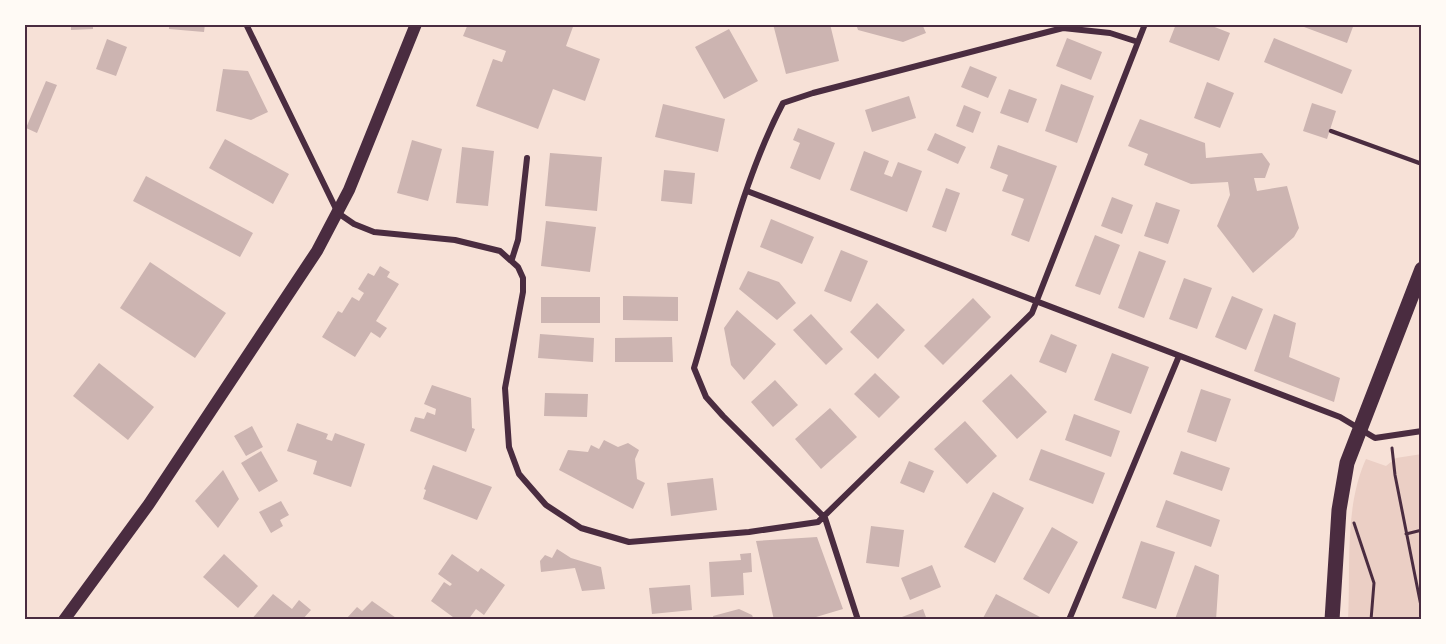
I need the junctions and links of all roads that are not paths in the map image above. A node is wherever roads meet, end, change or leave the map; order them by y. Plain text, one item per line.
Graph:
1 (246, 24) edge
2 (416, 24) edge
3 (1145, 24) edge
4 (1138, 42) junction
5 (1331, 131) dead end
6 (526, 158) dead end
7 (1422, 164) edge
8 (747, 191) junction
9 (338, 213) junction
10 (512, 259) junction
11 (1422, 269) edge
12 (1038, 301) junction
13 (1179, 356) junction
14 (1360, 428) junction
15 (1422, 431) edge
16 (825, 518) junction
17 (64, 620) edge
18 (858, 620) edge
19 (1069, 620) edge
20 (1332, 620) edge

1 - 9 street
2 - 9 main road
3 - 4 street
4 - 8 street
4 - 12 street
5 - 7 lane
6 - 10 street
8 - 12 street
8 - 16 street
9 - 10 street
9 - 17 main road
10 - 16 street
11 - 14 main road
12 - 13 street
12 - 16 street
13 - 14 street
13 - 19 street
14 - 15 street
14 - 20 main road
16 - 18 street

